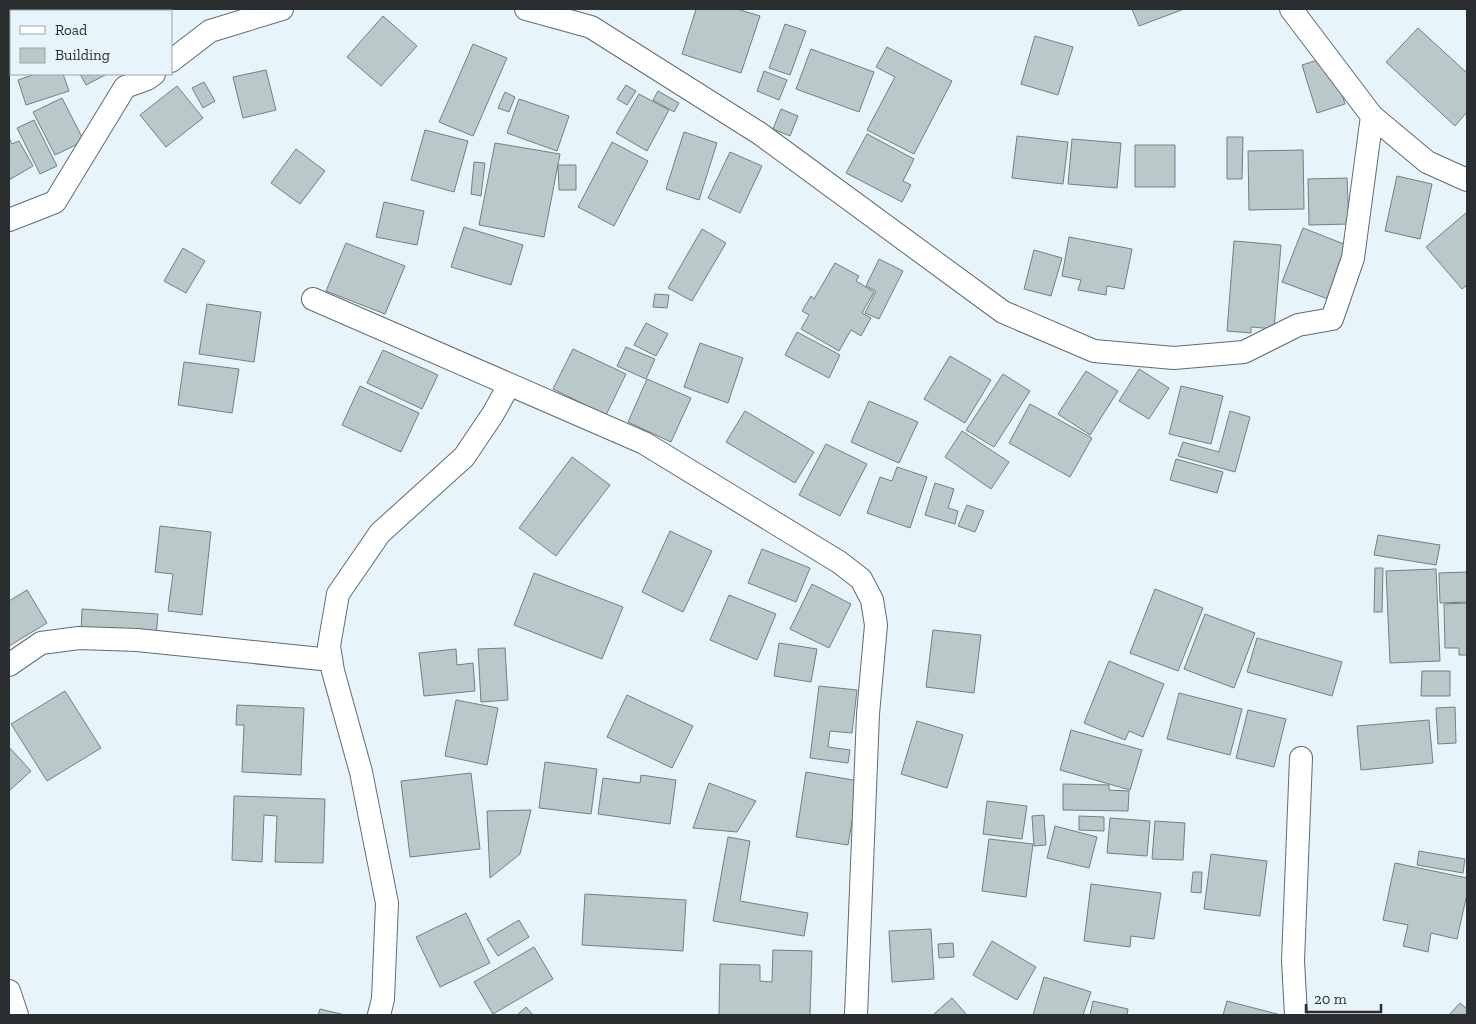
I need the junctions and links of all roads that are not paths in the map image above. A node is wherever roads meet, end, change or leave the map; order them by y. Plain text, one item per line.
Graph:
1 (282, 9) edge
2 (526, 9) edge
3 (1291, 9) edge
4 (172, 60) edge
5 (149, 75) edge
6 (1372, 116) junction
7 (1467, 180) edge
8 (9, 220) edge
9 (313, 299) dead end
10 (509, 385) junction
11 (331, 660) junction
12 (9, 665) edge
13 (1301, 758) dead end
14 (9, 991) edge
15 (17, 1015) edge
16 (379, 1015) edge
17 (856, 1015) edge
18 (1296, 1015) edge

1 - 4 street
2 - 6 street
3 - 6 street
5 - 8 street
6 - 7 street
9 - 10 street
10 - 11 street
10 - 17 street
11 - 12 street
11 - 16 street
13 - 18 street
14 - 15 street

